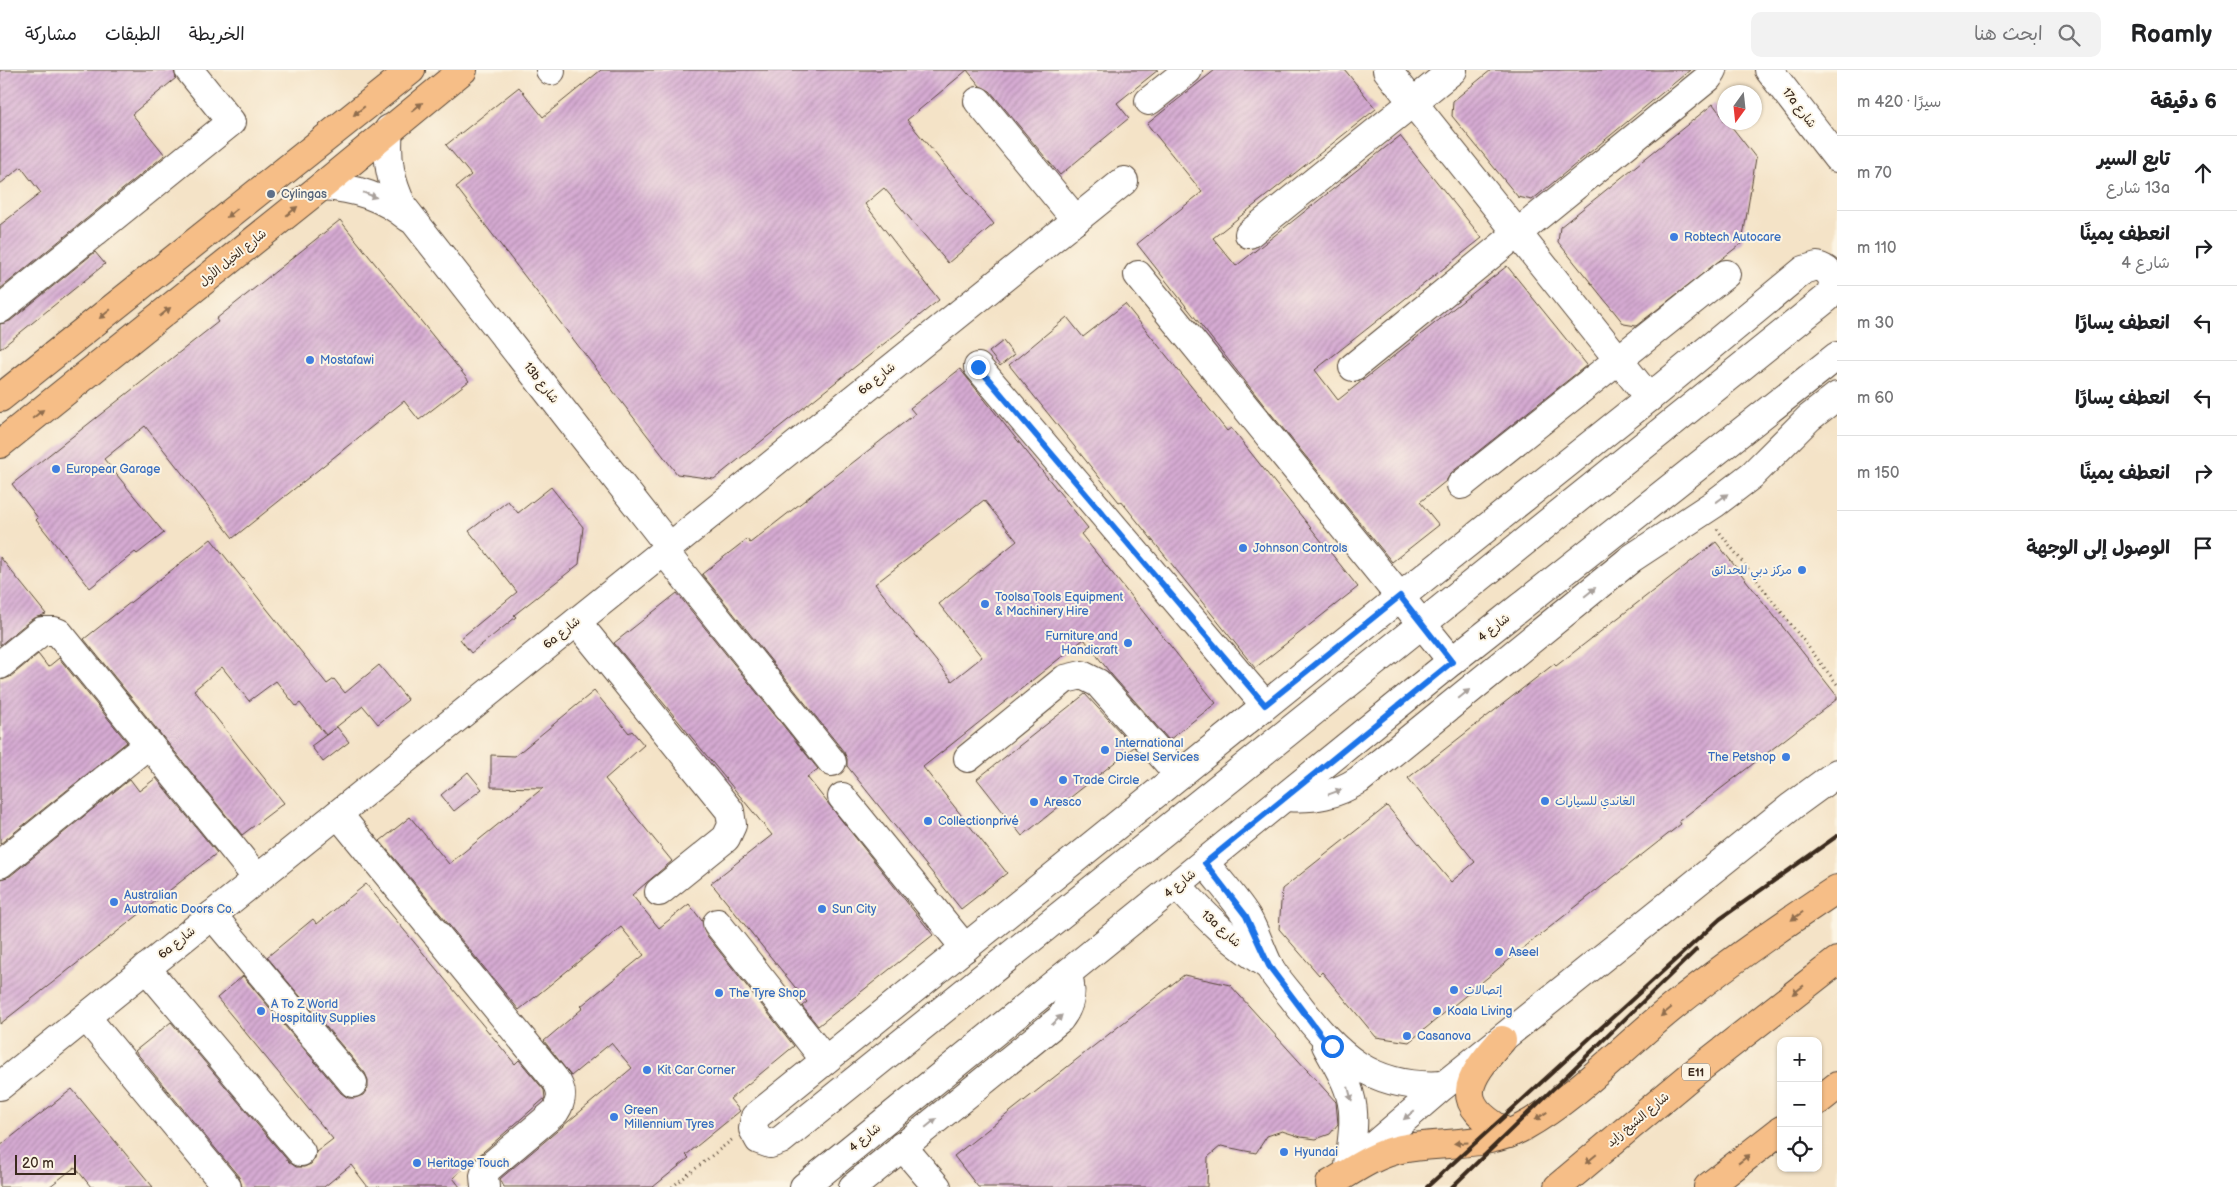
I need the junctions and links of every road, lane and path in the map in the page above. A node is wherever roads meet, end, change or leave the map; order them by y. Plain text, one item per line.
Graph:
1 (189, 70) edge
2 (411, 70) edge
3 (463, 70) edge
4 (1188, 70) edge
5 (1387, 70) edge
6 (1453, 70) edge
7 (1713, 70) edge
8 (1769, 70) edge
9 (978, 101) dead end
10 (1149, 101) dead end
11 (1413, 102) junction
12 (390, 129) junction
13 (1835, 152) edge
14 (1837, 173) edge
15 (1124, 180) dead end
16 (322, 186) junction
17 (413, 220) junction
18 (1076, 220) junction
19 (1517, 233) junction
20 (1249, 234) dead end
21 (1726, 274) dead end
22 (1138, 275) dead end
23 (0, 309) edge
24 (1619, 360) junction
25 (1831, 361) edge
26 (978, 367) dead end
27 (1353, 367) dead end
28 (0, 398) edge
29 (1649, 398) junction
30 (1832, 400) edge
31 (0, 444) edge
32 (1461, 485) dead end
33 (1703, 511) junction
34 (666, 548) junction
35 (1400, 596) junction
36 (577, 622) junction
37 (1422, 624) junction
38 (1452, 662) junction
39 (0, 665) edge
40 (1837, 684) edge
41 (1265, 705) junction
42 (149, 744) junction
43 (968, 758) dead end
44 (832, 762) dead end
45 (1837, 773) edge
46 (1179, 775) junction
47 (842, 797) dead end
48 (1287, 797) junction
49 (338, 814) junction
50 (1205, 863) junction
51 (0, 864) edge
52 (257, 878) junction
53 (1177, 886) junction
54 (1837, 889) edge
55 (659, 892) dead end
56 (212, 914) junction
57 (717, 923) dead end
58 (965, 948) junction
59 (1837, 960) edge
60 (941, 966) junction
61 (1269, 966) junction
62 (146, 968) junction
63 (1068, 974) junction
64 (964, 994) junction
65 (86, 1017) junction
66 (1321, 1035) junction
67 (1502, 1040) junction
68 (825, 1060) junction
69 (352, 1083) dead end
70 (1444, 1085) junction
71 (0, 1086) edge
72 (1837, 1086) edge
73 (1822, 1098) edge
74 (753, 1123) junction
75 (1777, 1133) edge
76 (1509, 1134) junction
77 (902, 1146) junction
78 (301, 1152) dead end
79 (1335, 1179) edge
80 (1712, 1185) edge
81 (227, 1187) edge
82 (485, 1187) edge
83 (672, 1187) edge
84 (804, 1187) edge
85 (853, 1187) edge
86 (937, 1187) edge
87 (1558, 1187) edge

1 - 23 street
2 -> 28 main road
12 -> 3 main road, شارع الخيل الأول
4 - 10 street
5 - 11 street
6 - 11 street
7 - 19 street
8 - 13 street, 17a شارع
9 - 18 street
11 - 19 street
11 - 20 street
12 - 16 main road, شارع الخيل الأول
12 - 17 street, 13b شارع
13 - 14 street, 17a شارع
15 - 18 street, 6a شارع
16 -> 17 street, 13b شارع
31 -> 16 main road, شارع الخيل الأول
17 - 34 street, 13b شارع
18 - 34 street, 6a شارع
19 - 24 street
19 - 27 street
21 - 24 street
22 - 35 street
24 - 29 street
24 - 32 street
25 - 30 street
25 - 38 street, شارع 4
26 - 41 street
29 - 35 street
29 - 37 street
33 -> 30 street
33 - 40 path
48 -> 33 street
34 - 36 street, 6a شارع
34 - 44 street, 13b شارع
35 - 37 street
35 - 41 street
36 - 49 street, 6a شارع
36 - 55 street
37 - 38 street
37 - 64 street
38 - 48 street, شارع 4
39 - 42 street
41 - 46 street
42 - 51 street
42 - 52 street
43 - 46 street
45 - 67 street
46 - 58 street
47 - 58 street
48 - 50 street, شارع 4
49 - 52 street, 6a شارع
49 - 82 street
50 - 53 street, شارع 4
50 - 61 street, 13a شارع
52 - 56 street, 6a شارع
53 - 61 street, 13a شارع
53 - 63 street, شارع 4
54 -> 76 main road
56 - 62 street, 6a شارع
56 - 69 street
57 - 68 street
58 - 60 street
59 -> 87 main road, شارع الشيخ زايد / E11
60 - 64 street
60 - 68 street
61 - 66 street, 13a شارع
62 - 65 street, 6a شارع
62 - 78 street
77 -> 63 street
63 - 84 street, شارع 4
64 - 74 street
65 - 71 street, 6a شارع
65 - 81 street
66 - 70 street, 13a شارع
66 -> 79 street, 13a شارع
67 - 70 street
67 - 76 main road
68 - 74 street
70 -> 79 street
72 - 73 main road
74 - 83 path
80 -> 75 main road
76 -> 79 main road
77 - 85 street
77 - 86 street

